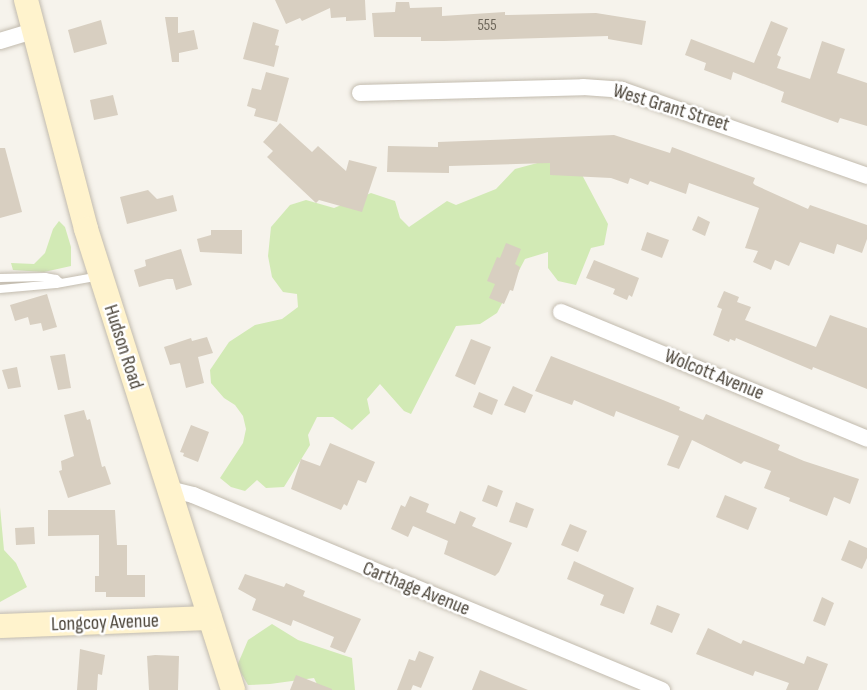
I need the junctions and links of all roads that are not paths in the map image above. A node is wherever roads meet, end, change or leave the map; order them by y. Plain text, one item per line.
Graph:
1 (26, 0) edge
2 (33, 31) junction
3 (0, 41) edge
4 (360, 93) dead end
5 (867, 176) edge
6 (100, 276) junction
7 (0, 278) edge
8 (61, 284) junction
9 (0, 289) edge
10 (561, 312) dead end
11 (867, 439) edge
12 (169, 489) junction
13 (210, 618) junction
14 (0, 626) edge
15 (233, 690) edge
16 (662, 690) edge

1 - 2 street, Hudson Road
2 - 3 street
2 - 6 street, Hudson Road
4 - 5 street, West Grant Street
6 - 8 lane
6 - 12 street, Hudson Road
7 - 8 lane
8 - 9 lane
10 - 11 street, Wolcott Avenue
12 - 13 street, Hudson Road
12 - 16 street, Carthage Avenue
13 - 14 street, Longcoy Avenue
13 - 15 street, Hudson Road

